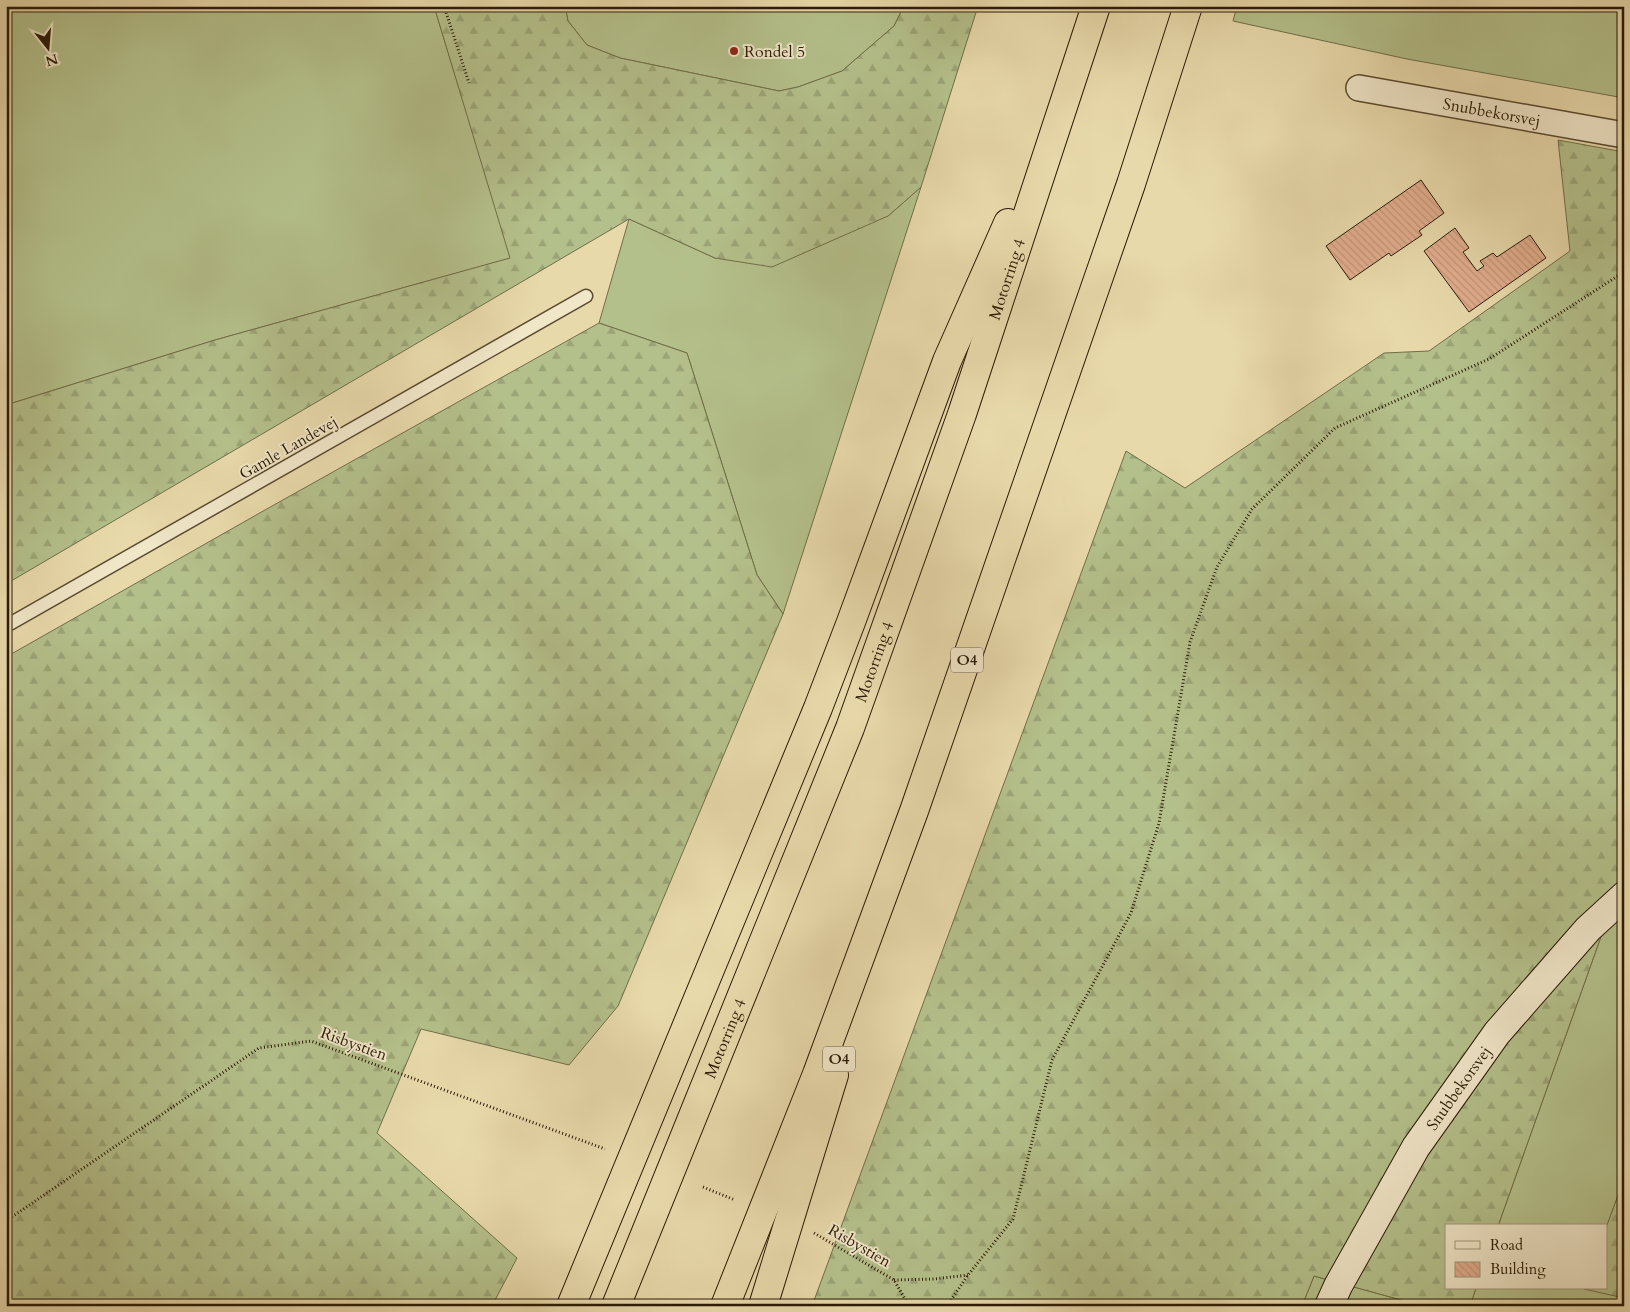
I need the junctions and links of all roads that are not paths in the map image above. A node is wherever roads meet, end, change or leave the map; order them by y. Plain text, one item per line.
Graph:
1 (1096, 6) edge
2 (1188, 6) edge
3 (1074, 76) junction
4 (1359, 88) dead end
5 (1624, 135) edge
6 (586, 296) dead end
7 (6, 626) edge
8 (914, 811) junction
9 (1624, 896) edge
10 (571, 1306) edge
11 (616, 1306) edge
12 (725, 1306) edge
13 (763, 1306) edge
14 (1330, 1306) edge

1 - 3 highway, Motorring 4
2 - 8 highway, O4
3 - 10 highway
3 - 11 highway, Motorring 4
4 - 5 street, Snubbekorsvej
6 - 7 lane, Gamle Landevej
8 - 12 highway, O4
8 - 13 highway, O4
9 - 14 street, Snubbekorsvej

